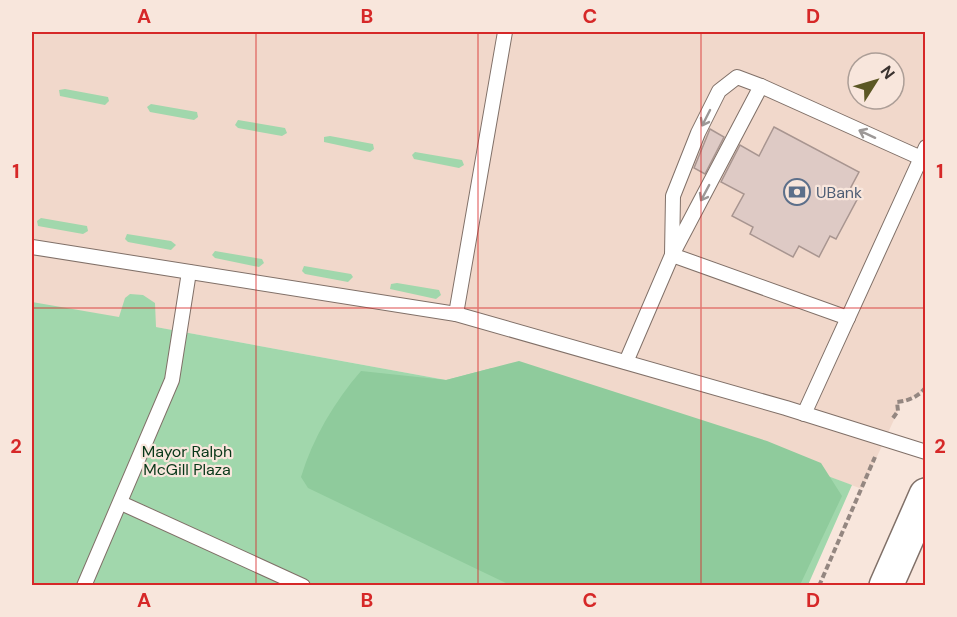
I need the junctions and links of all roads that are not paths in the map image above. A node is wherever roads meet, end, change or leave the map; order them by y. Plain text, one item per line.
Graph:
1 (506, 32) edge
2 (761, 86) junction
3 (923, 153) edge
4 (32, 247) edge
5 (672, 255) junction
6 (189, 272) junction
7 (456, 314) junction
8 (848, 318) junction
9 (626, 362) junction
10 (804, 414) junction
11 (926, 452) edge
12 (926, 495) edge
13 (121, 503) junction
14 (84, 585) edge
15 (303, 585) edge
16 (886, 585) edge

1 - 7 lane
3 -> 2 lane
2 -> 5 lane
2 -> 5 lane
3 - 8 lane
4 - 6 lane
5 - 8 lane
5 - 9 lane
6 - 7 lane
6 - 13 lane
7 - 9 lane
8 - 10 lane
9 - 10 lane
10 - 11 lane
12 - 16 main road
13 - 14 lane
13 - 15 lane

